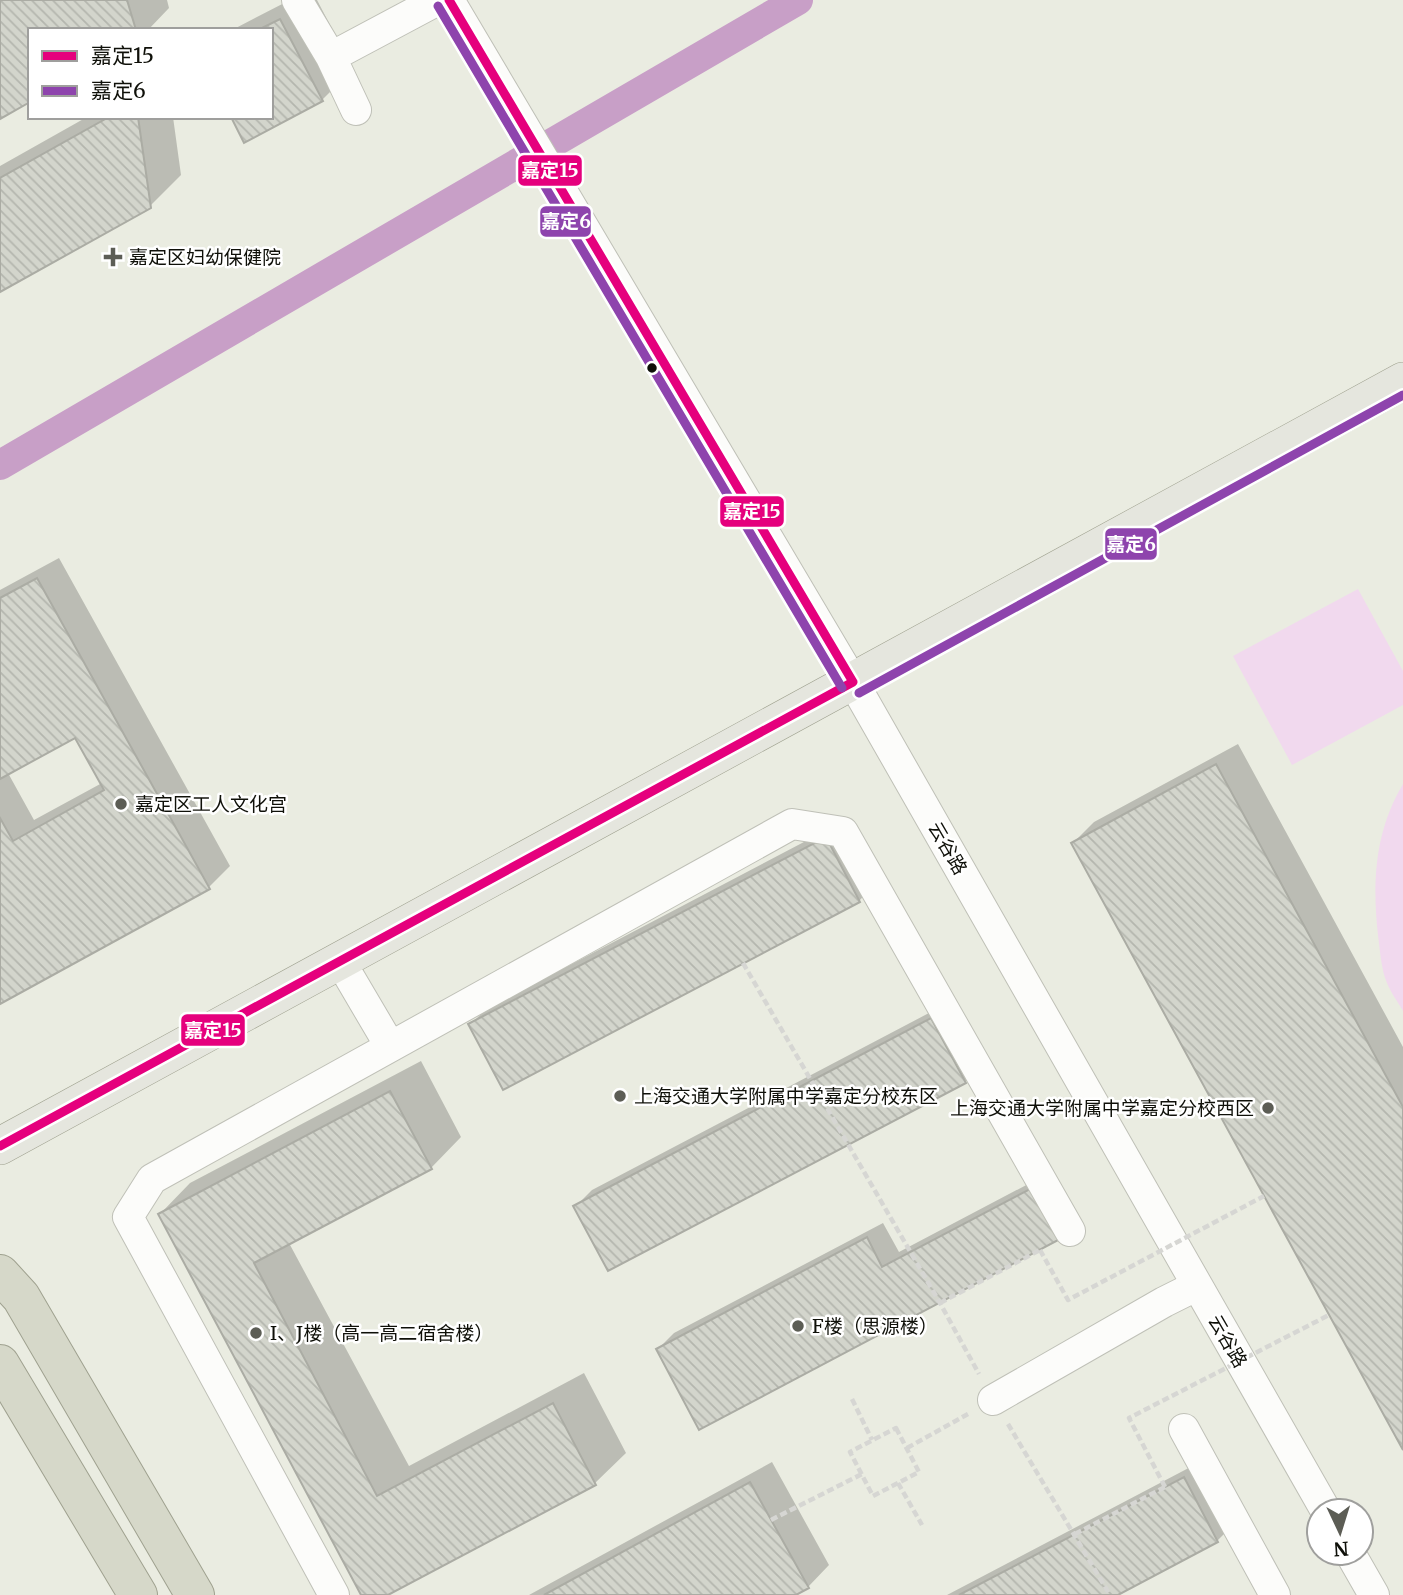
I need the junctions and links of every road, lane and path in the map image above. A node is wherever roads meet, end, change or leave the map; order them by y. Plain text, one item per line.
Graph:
1 (297, 0) edge
2 (438, 0) edge
3 (449, 0) edge
4 (331, 57) junction
5 (356, 110) dead end
6 (1403, 381) edge
7 (853, 682) junction
8 (341, 961) junction
9 (743, 963) dead end
10 (390, 1046) junction
11 (0, 1146) edge
12 (1264, 1196) dead end
13 (1070, 1231) dead end
14 (0, 1274) edge
15 (1196, 1286) junction
16 (940, 1303) junction
17 (1329, 1315) dead end
18 (0, 1364) edge
19 (852, 1399) dead end
20 (993, 1400) junction
21 (1184, 1429) dead end
22 (872, 1440) junction
23 (907, 1448) junction
24 (862, 1474) junction
25 (898, 1483) junction
26 (1318, 1497) edge
27 (771, 1520) dead end
28 (922, 1525) dead end
29 (1074, 1534) junction
30 (1358, 1567) edge
31 (138, 1595) edge
32 (195, 1595) edge
33 (334, 1595) edge
34 (1110, 1595) edge
35 (1275, 1595) edge
36 (1374, 1595) edge

1 - 4 street
2 - 4 street
3 - 7 street, 云谷路
4 - 5 street
6 - 7 main road
7 - 8 main road
7 - 15 street, 云谷路
8 - 10 street
8 - 11 main road
9 - 16 path
10 - 13 street
10 - 33 street
12 - 16 path, bridge
14 - 32 highway
15 - 20 street
15 - 26 street, 云谷路
16 - 20 path
17 - 29 path, bridge
18 - 31 highway
19 - 22 path
20 - 23 path
20 - 29 path
21 - 35 street
22 - 23 path
22 - 24 path
23 - 25 path
24 - 25 path
24 - 27 path
25 - 28 path
29 - 34 path
30 - 36 street

